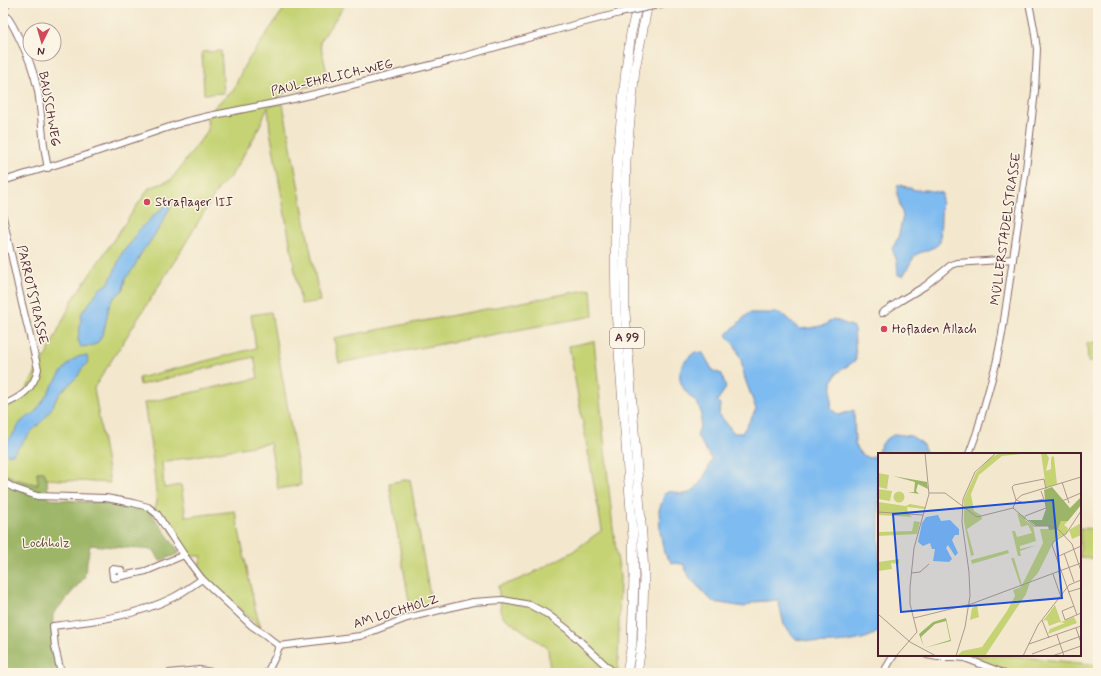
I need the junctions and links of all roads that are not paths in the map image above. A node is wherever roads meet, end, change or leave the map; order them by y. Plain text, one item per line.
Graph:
1 (8, 3) edge
2 (638, 3) edge
3 (648, 3) edge
4 (665, 3) edge
5 (1028, 3) edge
6 (3, 9) edge
7 (3, 12) edge
8 (48, 168) junction
9 (3, 182) edge
10 (3, 217) edge
11 (1013, 259) junction
12 (882, 313) dead end
13 (3, 405) edge
14 (969, 453) edge
15 (3, 482) edge
16 (184, 555) junction
17 (122, 576) dead end
18 (202, 579) junction
19 (279, 646) junction
20 (893, 656) edge
21 (932, 656) edge
22 (613, 672) edge
23 (61, 673) edge
24 (169, 673) edge
25 (218, 673) edge
26 (267, 673) edge
27 (627, 673) edge
28 (637, 673) edge
29 (883, 673) edge
30 (1004, 673) edge

1 - 6 street
2 - 27 highway, A 99
3 - 28 highway, A 99
4 - 8 street, PAUL-EHRLICH-WEG, bridge
5 - 11 street, MÜLLERSTADELSTRASSE
7 - 8 street, BAUSCHWEG
8 - 9 street, PAUL-EHRLICH-WEG
10 - 13 street, PARROTSTRASSE
11 - 12 street
11 - 14 street, MÜLLERSTADELSTRASSE
15 - 16 street
16 - 17 street
16 - 18 street
18 - 19 street
18 - 23 street
19 - 22 street, AM LOCHHOLZ
19 - 26 street
20 - 29 street
21 - 30 street
24 - 25 street

